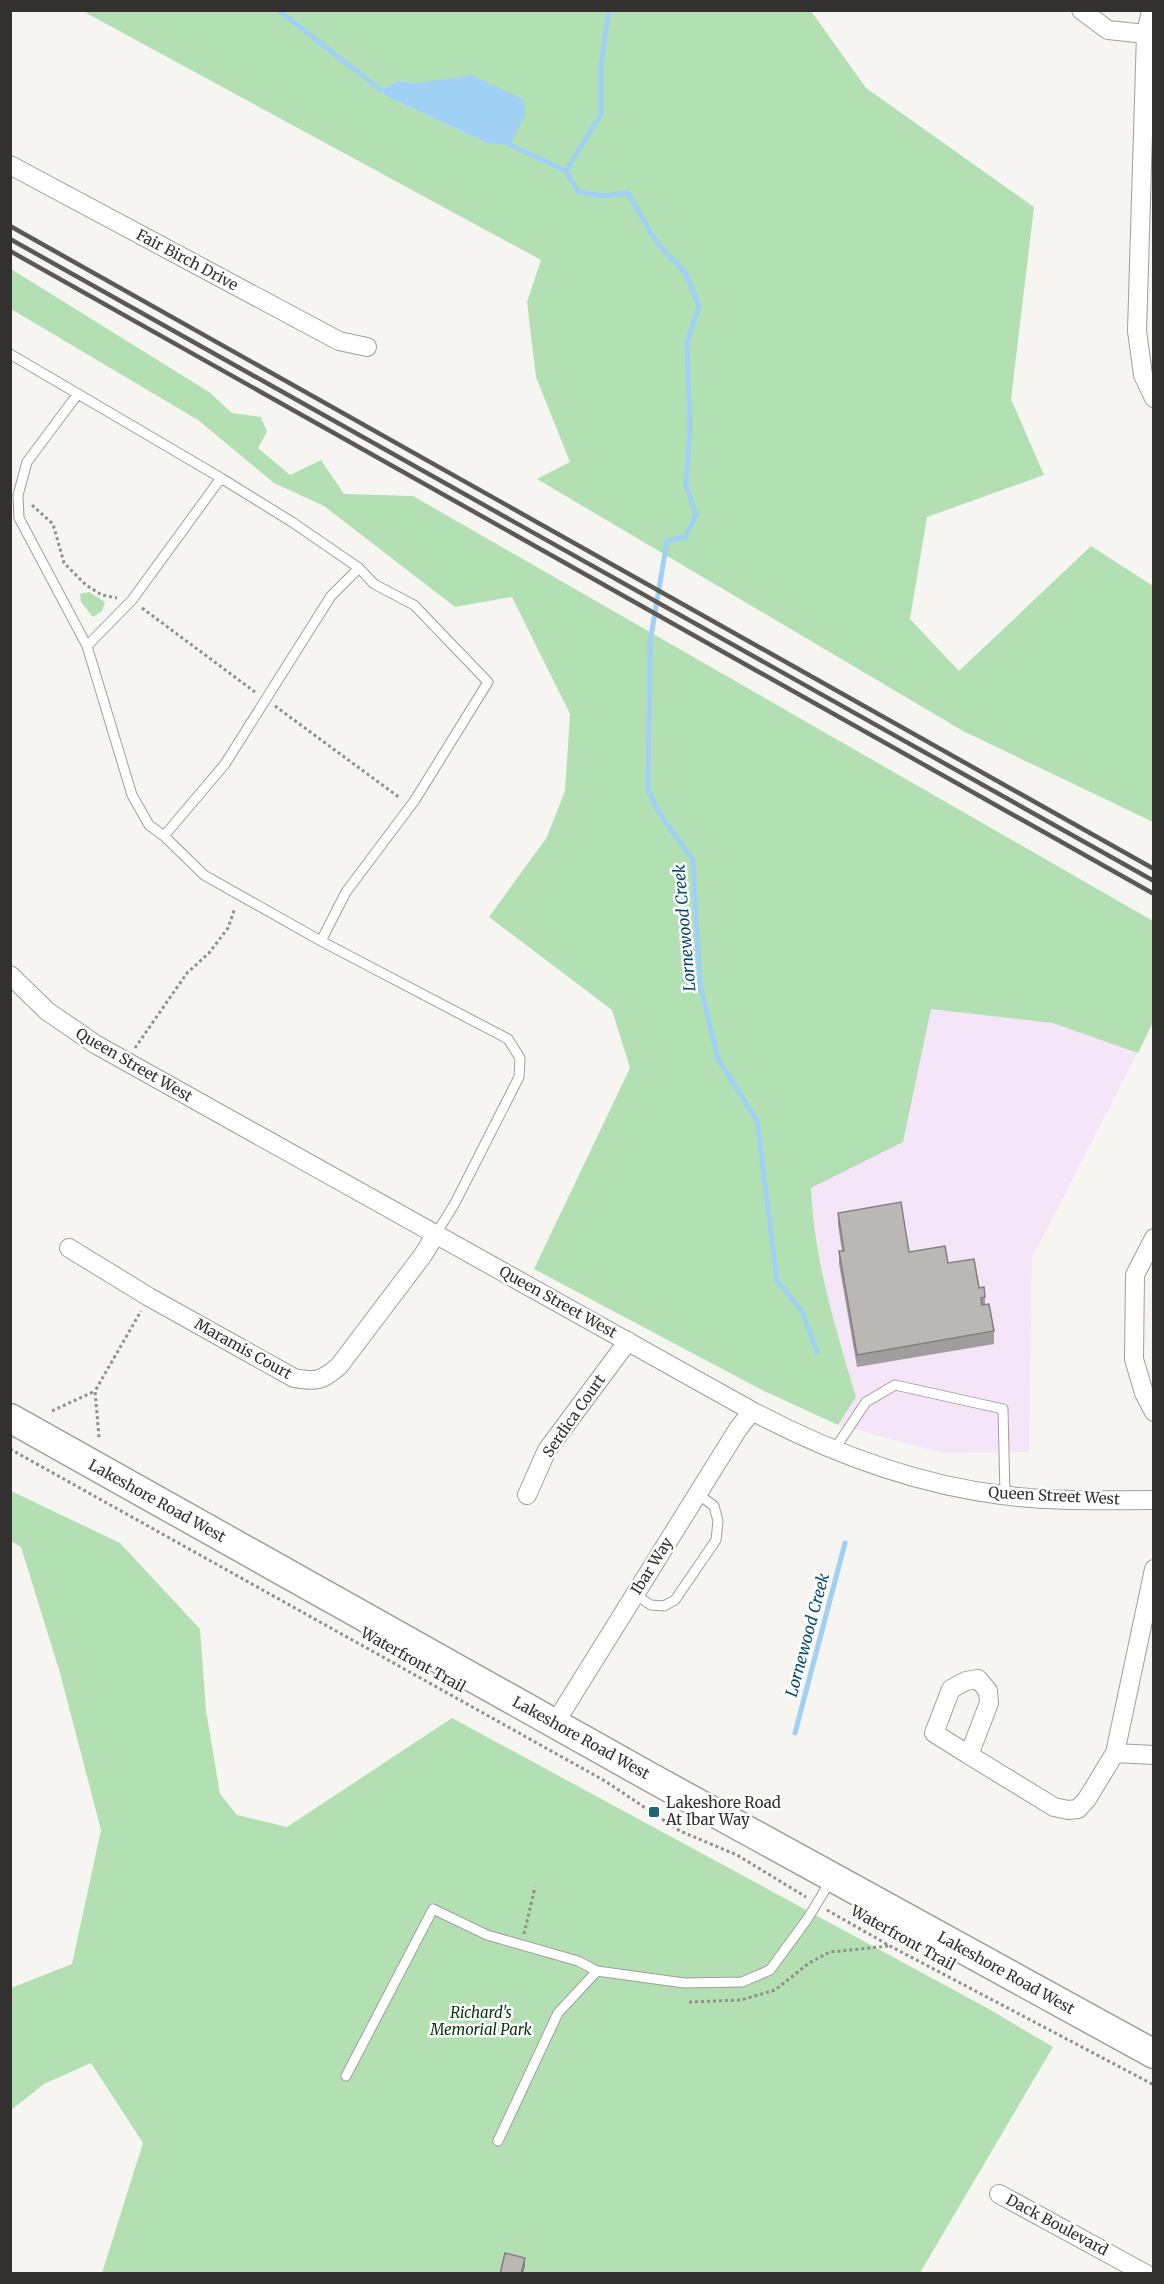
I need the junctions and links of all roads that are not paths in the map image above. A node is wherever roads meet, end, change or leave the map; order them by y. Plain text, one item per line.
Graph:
1 (1081, 10) edge
2 (1151, 10) edge
3 (1146, 34) junction
4 (10, 165) edge
5 (367, 347) dead end
6 (10, 354) edge
7 (77, 395) junction
8 (1154, 398) edge
9 (221, 478) junction
10 (359, 568) junction
11 (87, 646) junction
12 (164, 836) junction
13 (321, 940) junction
14 (10, 975) edge
15 (436, 1234) junction
16 (1154, 1238) edge
17 (69, 1248) dead end
18 (628, 1341) junction
19 (752, 1411) junction
20 (1154, 1412) edge
21 (10, 1418) edge
22 (834, 1450) junction
23 (698, 1494) junction
24 (527, 1495) dead end
25 (1005, 1496) junction
26 (1154, 1500) edge
27 (1154, 1569) edge
28 (634, 1594) junction
29 (555, 1723) junction
30 (1115, 1753) junction
31 (969, 1755) dead end
32 (1154, 1755) edge
33 (832, 1878) junction
34 (597, 1971) junction
35 (1154, 2054) edge
36 (346, 2076) dead end
37 (498, 2141) dead end
38 (999, 2194) dead end
39 (1146, 2274) edge

1 - 3 street
2 - 3 street
3 - 8 street
4 - 5 street, Fair Birch Drive
6 - 7 lane
7 - 9 lane
7 - 11 lane
9 - 10 lane
9 - 11 lane
10 - 12 lane
10 - 13 lane
11 - 12 lane
12 - 13 lane
13 - 15 lane
14 - 15 street, Queen Street West
15 - 17 street, Maramis Court
15 - 18 street, Queen Street West
16 - 20 street
18 - 19 street, Queen Street West
18 - 24 street, Serdica Court
19 - 22 street, Queen Street West
19 - 23 street, Ibar Way
21 - 29 main road, Lakeshore Road West
22 - 25 street, Queen Street West
22 - 25 lane
23 - 28 street, Ibar Way
23 - 28 lane
25 - 26 street, Queen Street West
27 - 30 street
28 - 29 street, Ibar Way
29 - 33 main road, Lakeshore Road West
30 - 31 street
30 - 32 street
33 - 34 lane
33 - 35 main road, Lakeshore Road West
34 - 36 lane
34 - 37 lane
38 - 39 street, Dack Boulevard

